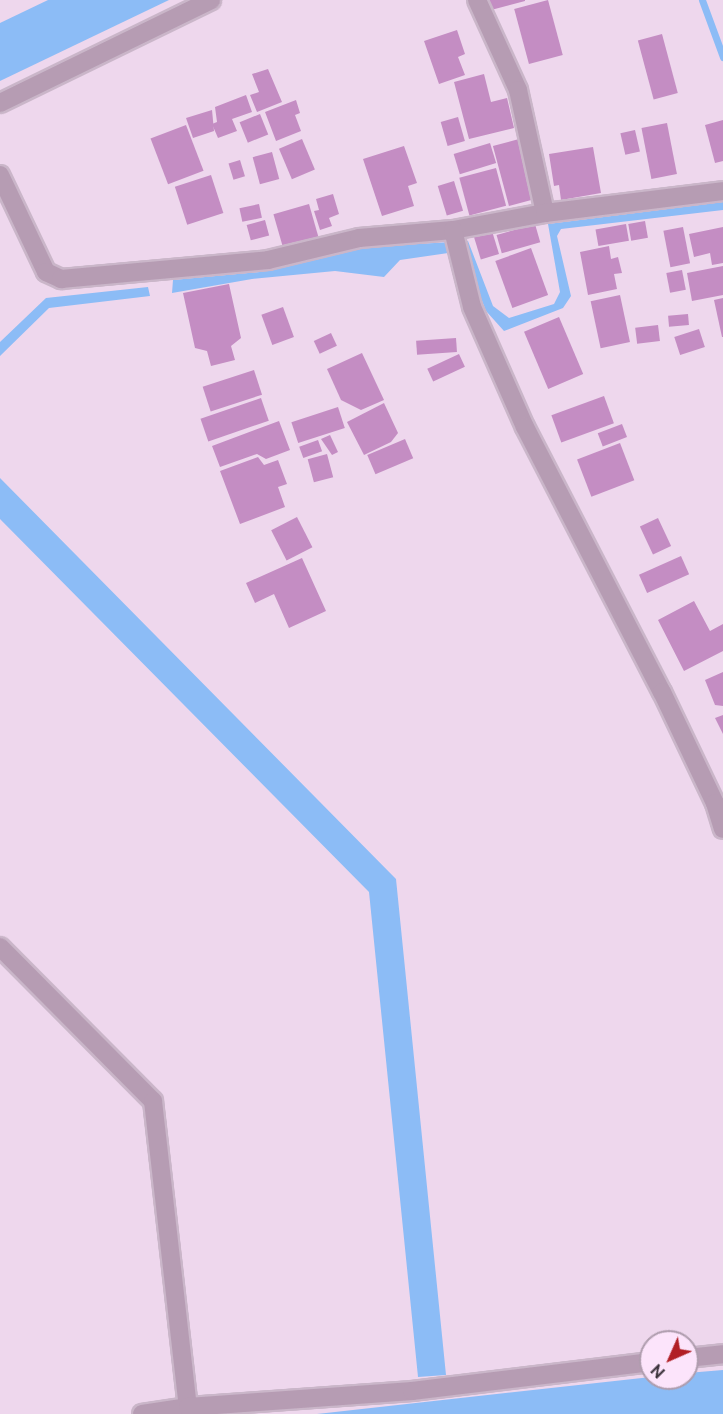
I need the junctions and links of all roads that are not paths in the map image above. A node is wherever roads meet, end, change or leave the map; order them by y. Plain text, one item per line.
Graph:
1 (211, 0) edge
2 (477, 0) edge
3 (0, 103) edge
4 (0, 176) edge
5 (723, 191) edge
6 (545, 213) junction
7 (453, 230) junction
8 (723, 829) edge
9 (0, 947) edge
10 (723, 1354) edge
11 (699, 1357) edge
12 (639, 1363) edge
13 (188, 1407) junction
14 (142, 1414) edge

1 - 3 street
2 - 6 street
4 - 7 street
5 - 6 street
6 - 7 street
7 - 8 street
9 - 13 street
10 - 11 street
12 - 13 street
13 - 14 street

